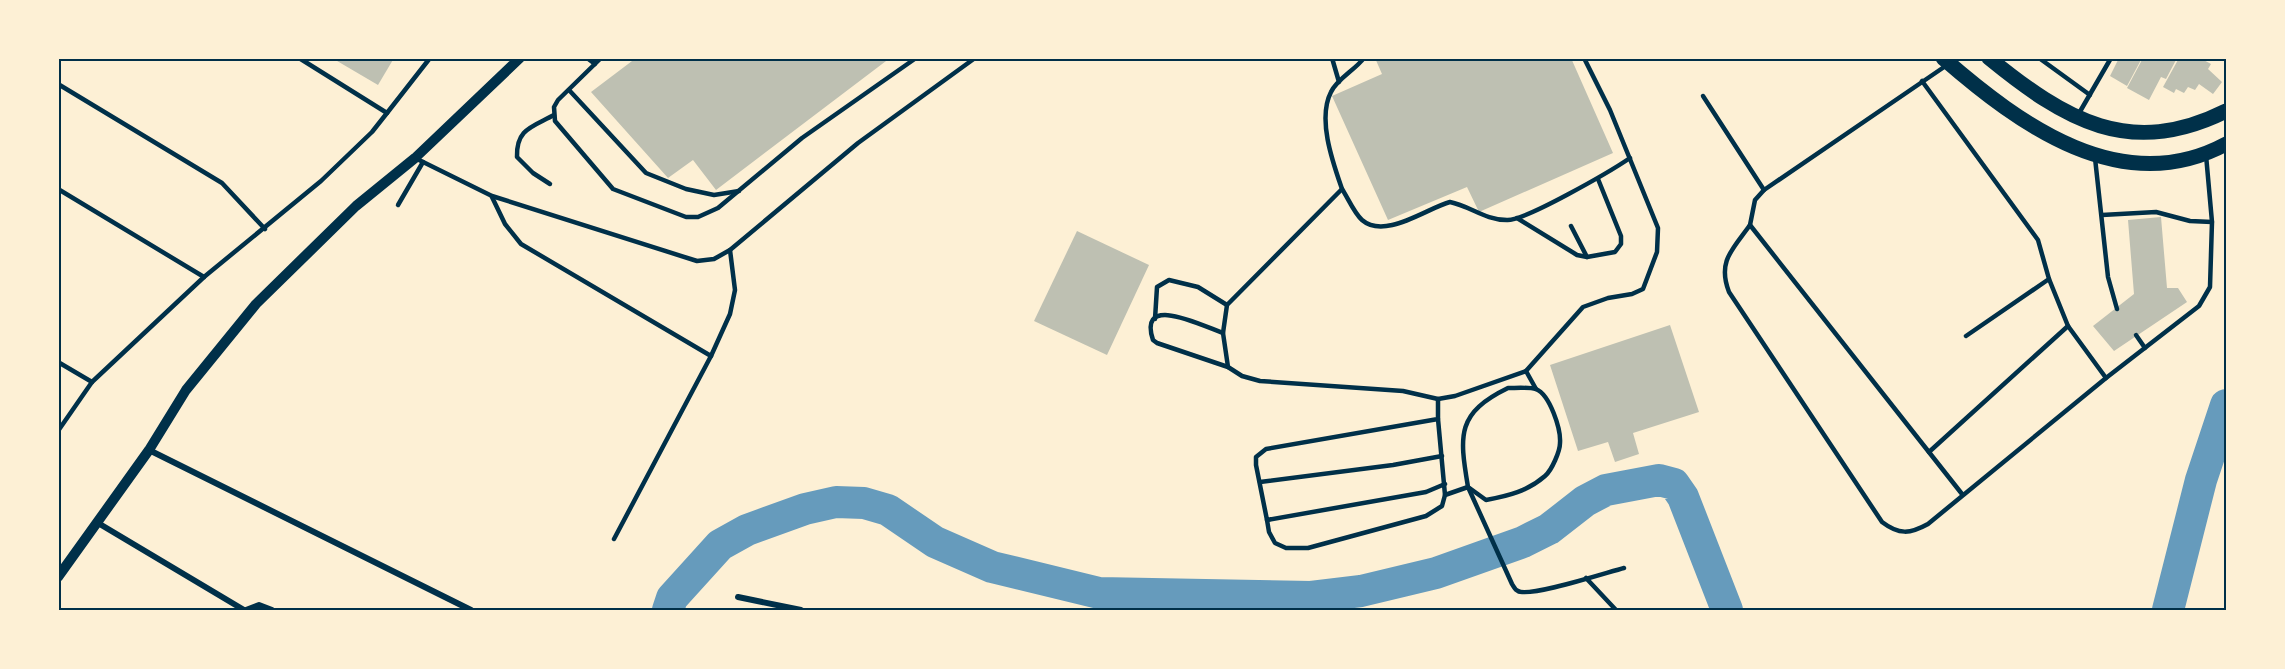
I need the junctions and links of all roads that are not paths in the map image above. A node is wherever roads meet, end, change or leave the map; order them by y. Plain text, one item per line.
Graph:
1 (299, 58) edge
2 (430, 58) edge
3 (520, 58) edge
4 (587, 58) edge
5 (601, 58) edge
6 (916, 58) edge
7 (975, 58) edge
8 (1332, 58) edge
9 (1364, 58) edge
10 (1584, 58) edge
11 (1989, 58) edge
12 (2039, 58) edge
13 (2112, 58) edge
14 (1949, 60) edge
15 (595, 64) junction
16 (1922, 81) junction
17 (1339, 82) junction
18 (58, 84) edge
19 (569, 90) junction
20 (2090, 95) junction
21 (1703, 96) dead end
22 (2226, 111) edge
23 (387, 113) junction
24 (554, 115) junction
25 (2077, 117) junction
26 (2226, 144) edge
27 (2095, 155) junction
28 (2206, 155) junction
29 (1630, 158) junction
30 (419, 160) junction
31 (1598, 179) junction
32 (550, 184) dead end
33 (58, 189) edge
34 (1342, 189) junction
35 (741, 190) junction
36 (1764, 190) junction
37 (492, 196) junction
38 (399, 205) dead end
39 (2102, 215) junction
40 (1517, 218) junction
41 (2212, 222) junction
42 (1750, 225) junction
43 (1571, 226) dead end
44 (265, 229) junction
45 (730, 250) junction
46 (1587, 257) junction
47 (204, 277) junction
48 (2049, 279) junction
49 (1227, 305) junction
50 (2117, 309) dead end
51 (1155, 319) junction
52 (2068, 326) junction
53 (1223, 333) junction
54 (2136, 335) dead end
55 (1966, 336) dead end
56 (2145, 348) junction
57 (711, 356) junction
58 (58, 363) edge
59 (1228, 367) junction
60 (1526, 371) junction
61 (2106, 378) junction
62 (92, 382) junction
63 (1536, 389) junction
64 (1438, 399) junction
65 (1438, 419) junction
66 (58, 431) edge
67 (149, 450) junction
68 (1929, 453) junction
69 (1443, 456) junction
70 (1260, 482) junction
71 (1445, 484) junction
72 (1468, 487) junction
73 (1962, 494) junction
74 (1445, 495) junction
75 (1267, 520) junction
76 (98, 523) junction
77 (614, 539) dead end
78 (1624, 568) dead end
79 (58, 577) edge
80 (1586, 578) junction
81 (738, 597) dead end
82 (245, 610) edge
83 (272, 610) edge
84 (471, 610) edge
85 (801, 610) edge
86 (1616, 610) edge

1 - 23 lane
2 - 23 lane
3 - 30 street
4 - 15 lane
5 - 15 lane
6 - 35 lane
7 - 45 lane
8 - 17 lane
9 - 17 lane
10 - 29 lane
11 - 25 main road
12 - 20 lane
13 - 20 lane
14 - 16 lane
14 - 27 main road
15 - 19 lane
16 - 36 lane
16 - 48 lane
17 - 34 lane
18 - 44 lane
19 - 24 lane
19 - 35 lane
20 - 25 lane
21 - 36 lane
22 - 25 main road
23 - 44 lane
24 - 32 lane
24 - 35 lane
26 - 28 main road
27 - 28 main road
27 - 39 lane
28 - 41 lane
29 - 31 lane
29 - 60 lane
30 - 37 lane
30 - 38 lane
30 - 67 street
31 - 40 lane
31 - 46 lane
33 - 47 lane
34 - 40 lane
34 - 49 lane
36 - 42 lane
37 - 45 lane
37 - 57 lane
39 - 41 lane
39 - 50 lane
40 - 46 lane
41 - 56 lane
42 - 68 lane
42 - 73 lane
43 - 46 lane
44 - 47 lane
45 - 57 lane
47 - 62 lane
48 - 52 lane
48 - 55 lane
49 - 51 lane
49 - 53 lane
51 - 53 lane
51 - 59 lane
52 - 61 lane
52 - 68 lane
53 - 59 lane
54 - 56 lane
56 - 61 lane
57 - 77 lane
58 - 62 lane
59 - 64 lane
60 - 63 lane
60 - 64 lane
61 - 73 lane
62 - 66 lane
63 - 72 lane
63 - 72 lane
64 - 65 lane
65 - 69 lane
65 - 70 lane
67 - 76 street
67 - 84 street
68 - 73 lane
69 - 70 lane
69 - 71 lane
70 - 75 lane
71 - 74 lane
71 - 75 lane
72 - 74 lane
72 - 80 lane
74 - 75 lane
76 - 79 street
76 - 82 street
78 - 80 lane
80 - 86 lane
81 - 85 street
82 - 83 street

